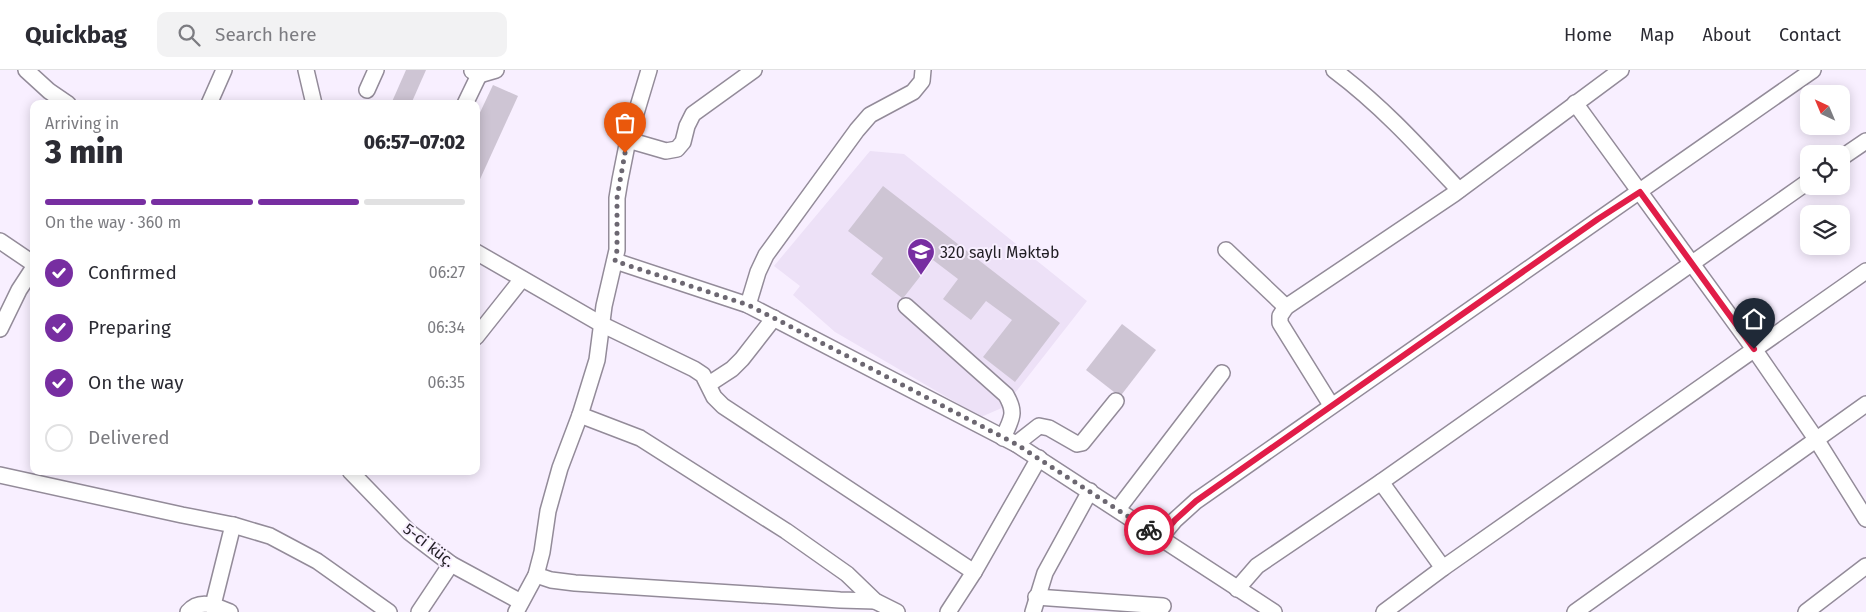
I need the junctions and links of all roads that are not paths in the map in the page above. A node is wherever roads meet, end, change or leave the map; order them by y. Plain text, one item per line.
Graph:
1 (26, 70) edge
2 (306, 70) edge
3 (376, 70) edge
4 (496, 70) edge
5 (649, 70) edge
6 (754, 70) edge
7 (923, 70) edge
8 (1334, 70) edge
9 (1621, 70) edge
10 (1813, 70) edge
11 (223, 71) edge
12 (475, 73) edge
13 (367, 90) dead end
14 (62, 100) edge
15 (211, 100) edge
16 (313, 100) edge
17 (467, 100) edge
18 (1575, 103) junction
19 (628, 140) junction
20 (1866, 140) edge
21 (1850, 152) edge
22 (1800, 187) edge
23 (1459, 190) junction
24 (1640, 192) junction
25 (0, 241) edge
26 (1226, 250) dead end
27 (480, 254) edge
28 (615, 261) junction
29 (30, 263) edge
30 (1692, 263) junction
31 (30, 272) edge
32 (1866, 272) edge
33 (522, 279) junction
34 (748, 305) junction
35 (906, 306) dead end
36 (1286, 307) junction
37 (774, 318) junction
38 (601, 324) junction
39 (0, 329) edge
40 (480, 332) edge
41 (1754, 349) junction
42 (1222, 373) dead end
43 (709, 384) junction
44 (1116, 400) dead end
45 (1866, 404) edge
46 (1331, 405) junction
47 (580, 415) junction
48 (1816, 439) junction
49 (1010, 441) junction
50 (1039, 458) junction
51 (0, 475) edge
52 (354, 475) edge
53 (1381, 482) junction
54 (1090, 491) junction
55 (1118, 509) junction
56 (1866, 519) edge
57 (233, 525) junction
58 (1160, 538) junction
59 (451, 564) junction
60 (1866, 566) edge
61 (1443, 568) junction
62 (974, 572) junction
63 (847, 574) junction
64 (536, 575) junction
65 (1237, 589) junction
66 (876, 601) junction
67 (213, 604) junction
68 (1035, 604) edge
69 (840, 606) edge
70 (1163, 606) dead end
71 (519, 607) edge
72 (188, 612) edge
73 (230, 612) edge
74 (389, 612) edge
75 (419, 612) edge
76 (897, 612) edge
77 (948, 612) edge
78 (1274, 612) edge
79 (1384, 612) edge
80 (1575, 612) edge
81 (1806, 612) edge

1 - 14 street
2 - 16 street
3 - 13 street
4 - 12 street
5 - 19 street
6 - 19 street
7 - 34 street
8 - 23 street
9 - 18 street
10 - 24 street
11 - 15 street
12 - 17 street
18 - 23 street
18 - 24 street
19 - 28 street
20 - 21 street
22 - 30 street
23 - 36 street
24 - 30 street
24 - 46 street
25 - 29 street
26 - 36 street
27 - 33 street
28 - 34 street
28 - 38 street
30 - 41 street
30 - 53 street
31 - 39 street
32 - 41 street
33 - 38 street
33 - 40 street
34 - 37 street
35 - 49 street
36 - 46 street
37 - 43 street
37 - 49 street
38 - 43 street
38 - 47 street
41 - 48 street
41 - 61 street
42 - 55 street
43 - 62 street
44 - 49 street
45 - 48 street
46 - 58 street
47 - 63 street
47 - 64 street
48 - 56 street
48 - 80 street
49 - 50 street
50 - 54 street
50 - 62 street
51 - 57 street
52 - 59 street, 5-ci küç.
53 - 61 street
53 - 65 street
54 - 55 street
54 - 68 street
55 - 58 street
57 - 67 street
57 - 74 street
58 - 65 street
59 - 71 street, 5-ci küç.
59 - 75 street
60 - 81 street
61 - 79 street
62 - 77 street
63 - 66 street
63 - 69 street
64 - 69 street
64 - 71 street
65 - 78 street
66 - 69 street
66 - 76 street
67 - 72 street
67 - 73 street
68 - 70 street

